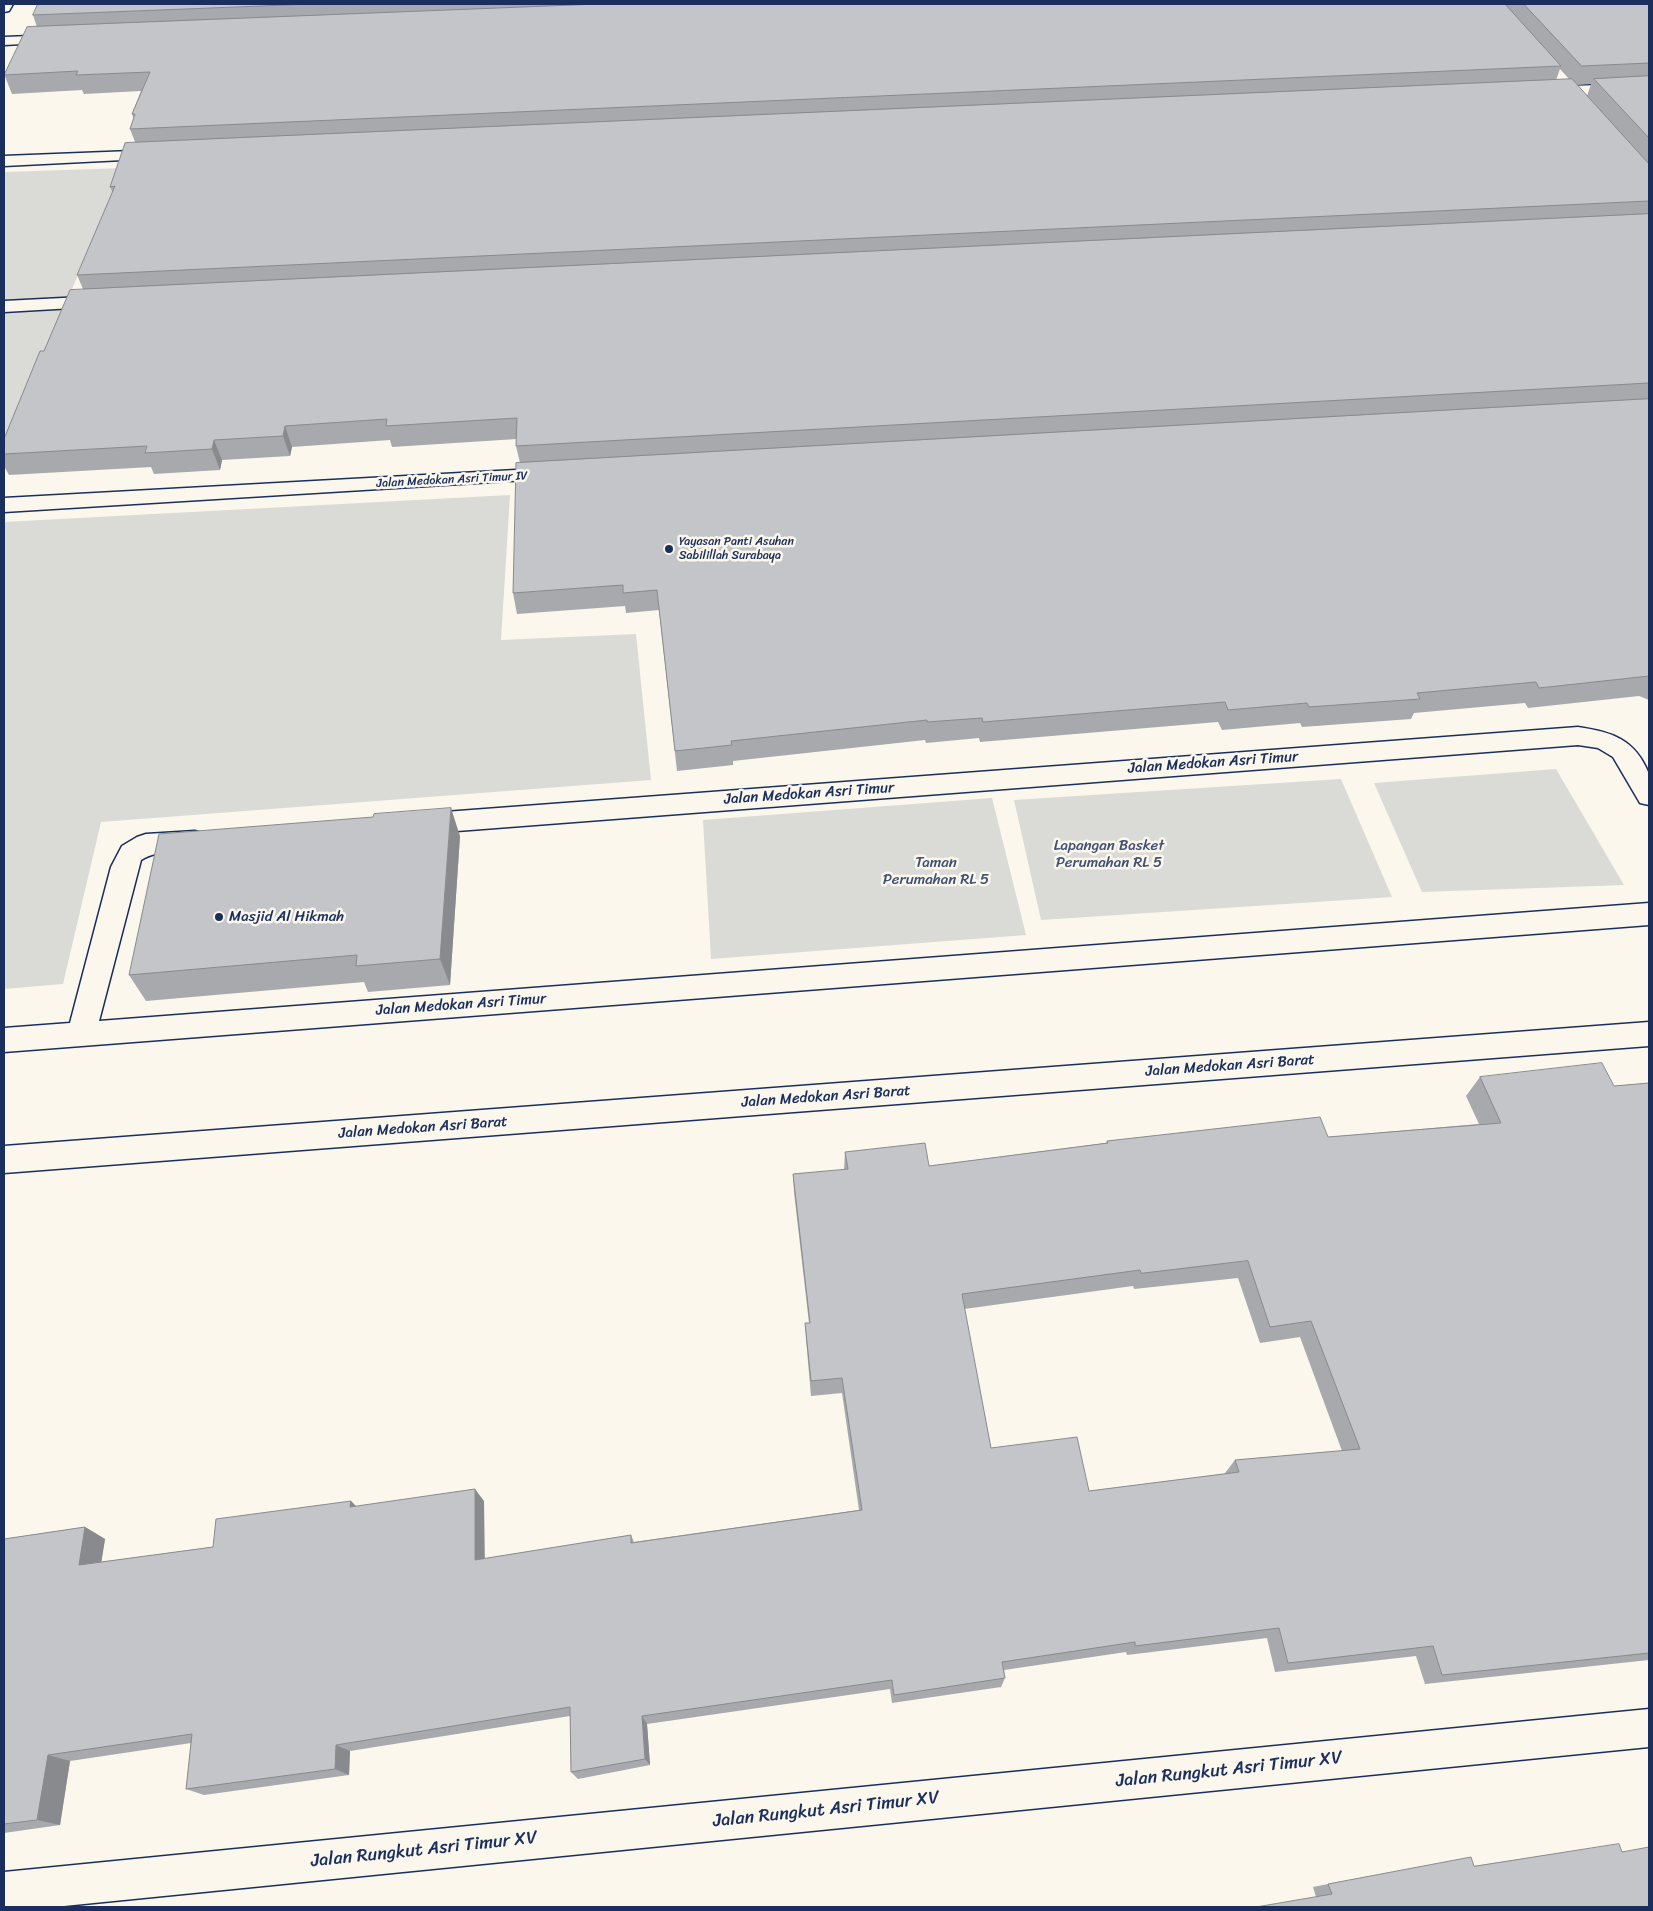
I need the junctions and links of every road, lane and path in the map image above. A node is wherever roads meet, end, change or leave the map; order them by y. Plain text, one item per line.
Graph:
1 (6, 4) edge
2 (4, 8) edge
3 (70, 38) edge
4 (4, 41) edge
5 (1556, 77) edge
6 (1649, 88) edge
7 (1570, 91) junction
8 (1530, 93) edge
9 (1583, 106) edge
10 (170, 154) edge
11 (4, 161) edge
12 (119, 302) edge
13 (4, 307) edge
14 (572, 473) edge
15 (4, 505) edge
16 (1649, 796) edge
17 (395, 826) edge
18 (216, 839) edge
19 (1649, 914) edge
20 (81, 1034) junction
21 (1649, 1034) edge
22 (4, 1040) edge
23 (4, 1160) edge
24 (1649, 1728) edge
25 (4, 1892) edge

1 - 2 street
3 - 4 street
5 - 7 street
6 - 7 street
7 - 8 street
7 - 9 street
10 - 11 street
12 - 13 street
14 - 15 street, Jalan Medokan Asri Timur IV
16 - 17 street, Jalan Medokan Asri Timur
18 - 20 street
19 - 20 street, Jalan Medokan Asri Timur
20 - 22 street, Jalan Medokan Asri Timur
21 - 23 street, Jalan Medokan Asri Barat
24 - 25 street, Jalan Rungkut Asri Timur XV

